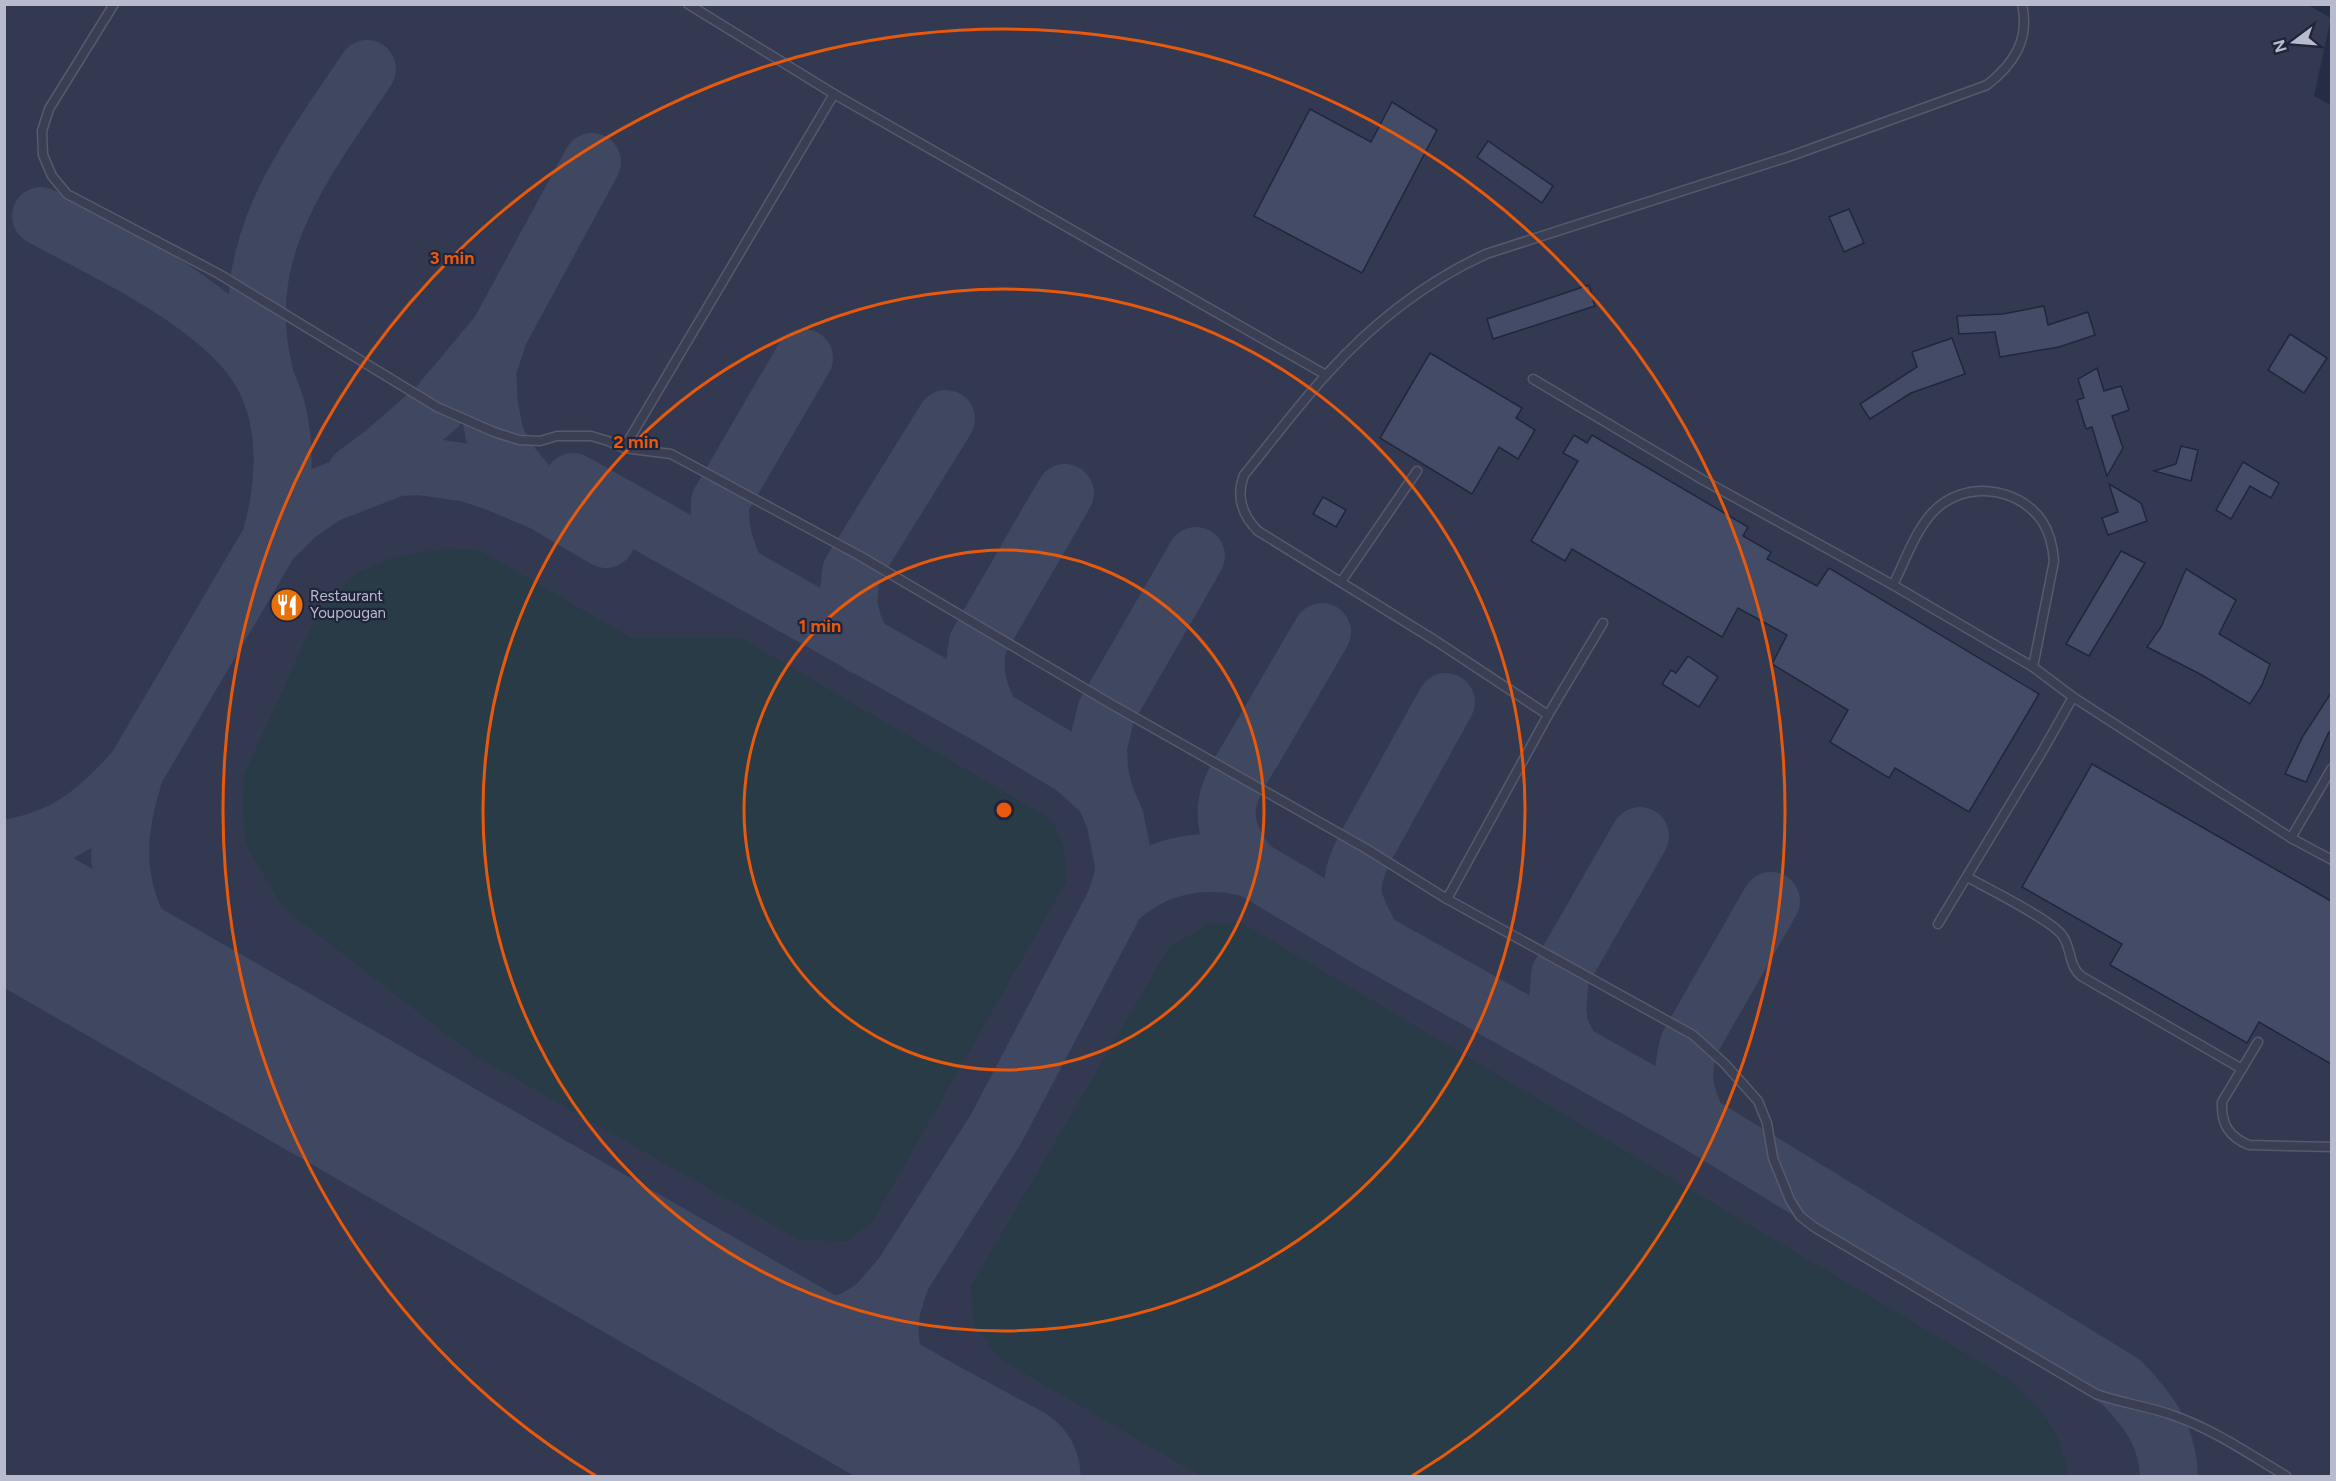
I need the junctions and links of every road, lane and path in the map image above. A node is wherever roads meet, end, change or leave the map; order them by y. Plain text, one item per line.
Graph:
1 (114, 4) edge
2 (688, 4) edge
3 (2022, 4) edge
4 (834, 94) junction
5 (1326, 375) junction
6 (1533, 379) dead end
7 (624, 448) junction
8 (1417, 471) dead end
9 (1341, 582) junction
10 (1893, 585) junction
11 (1603, 623) dead end
12 (2033, 667) junction
13 (2073, 697) junction
14 (1548, 715) junction
15 (2331, 768) edge
16 (2291, 838) junction
17 (2331, 860) edge
18 (1967, 877) junction
19 (1447, 899) junction
20 (1938, 924) dead end
21 (2258, 1042) dead end
22 (2242, 1069) junction
23 (2331, 1147) edge
24 (2286, 1476) edge

1 - 7 lane
2 - 4 lane
3 - 5 lane
4 - 5 lane
4 - 7 lane
5 - 9 lane
6 - 10 lane
7 - 19 lane
8 - 9 lane
9 - 14 lane
10 - 12 lane
10 - 12 lane
11 - 14 lane
12 - 13 lane
13 - 16 lane
13 - 18 lane
14 - 19 lane
15 - 16 lane
16 - 17 lane
18 - 20 lane
18 - 22 lane
19 - 24 lane
21 - 22 lane
22 - 23 lane

